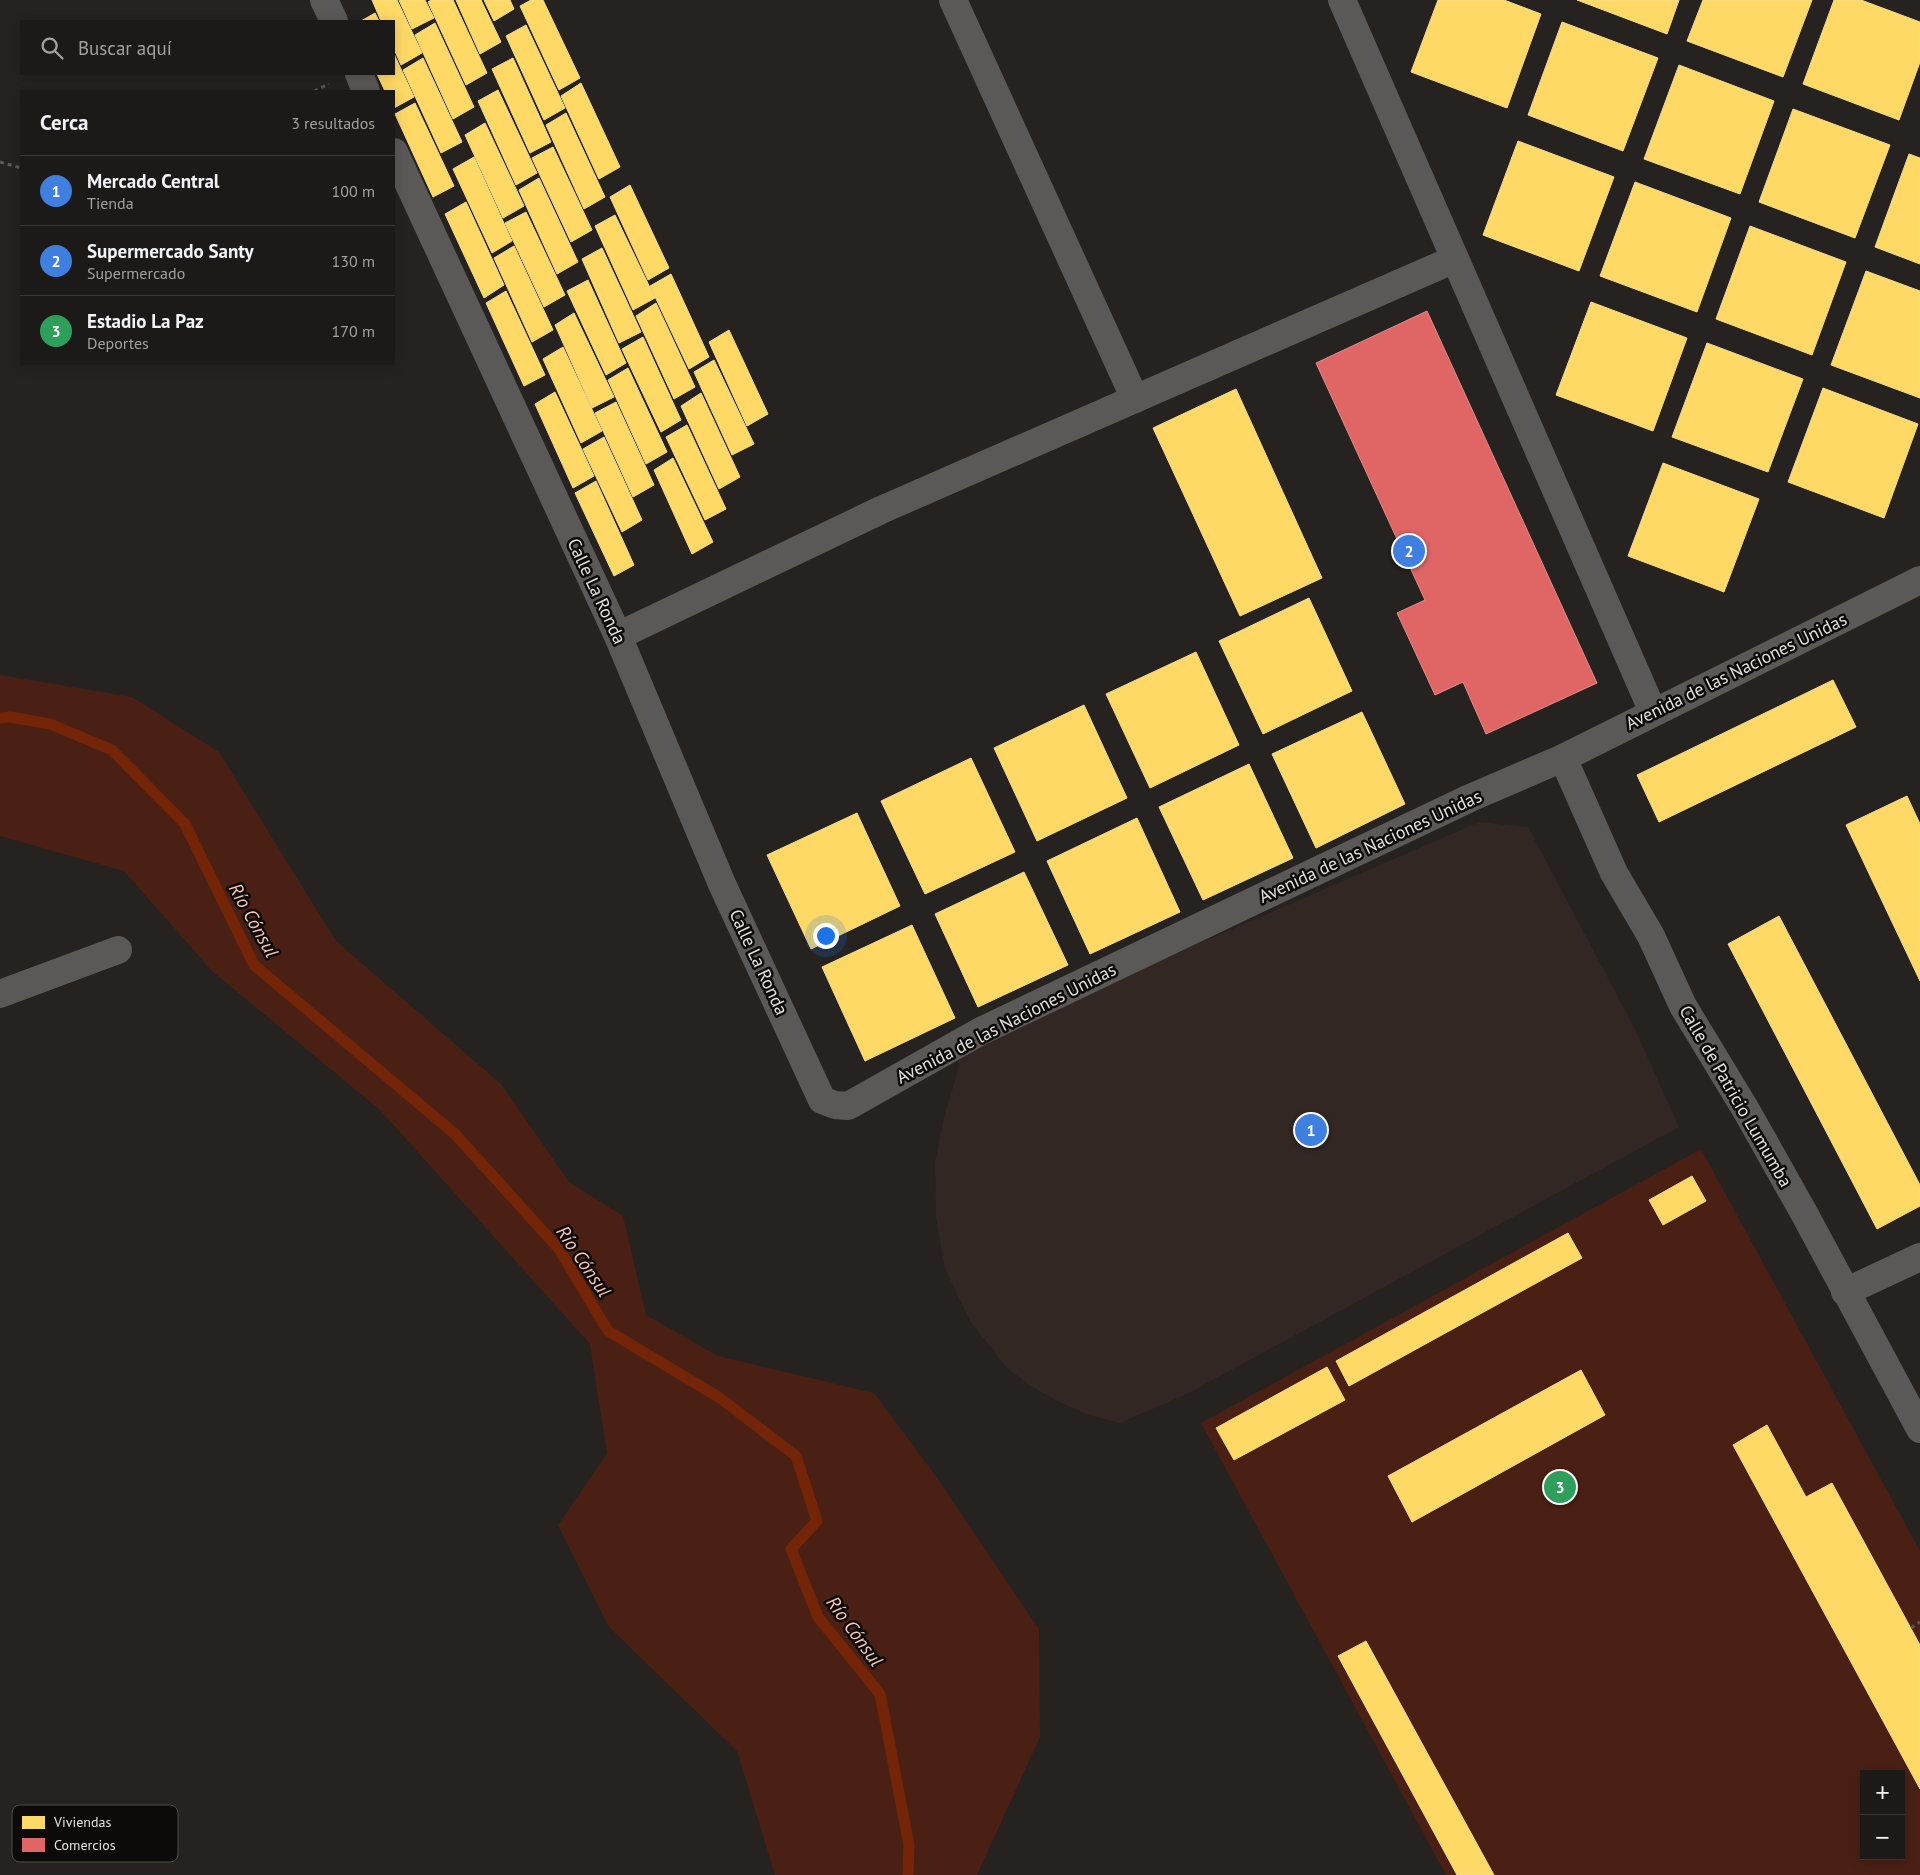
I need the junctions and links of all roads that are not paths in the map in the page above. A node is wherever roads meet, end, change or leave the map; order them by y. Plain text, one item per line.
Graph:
1 (324, 0) edge
2 (953, 0) edge
3 (1342, 0) edge
4 (334, 20) edge
5 (359, 75) edge
6 (366, 90) edge
7 (395, 154) edge
8 (1455, 259) junction
9 (1135, 399) junction
10 (1920, 580) edge
11 (618, 636) junction
12 (1653, 712) junction
13 (1563, 758) junction
14 (118, 950) dead end
15 (0, 994) edge
16 (822, 1100) joint
17 (1920, 1257) edge
18 (1846, 1292) junction
19 (1920, 1429) edge

1 - 4 street
2 - 9 street
3 - 8 street
5 - 6 street
7 - 11 street, Calle La Ronda
8 - 9 street
8 - 12 street
9 - 11 street
10 - 12 street, Avenida de las Naciones Unidas
11 - 16 street, Calle La Ronda
12 - 13 street, Avenida de las Naciones Unidas
13 - 16 street, Avenida de las Naciones Unidas
13 - 18 street, Calle de Patricio Lumumba
14 - 15 street
17 - 18 street
18 - 19 street, Calle de Patricio Lumumba

